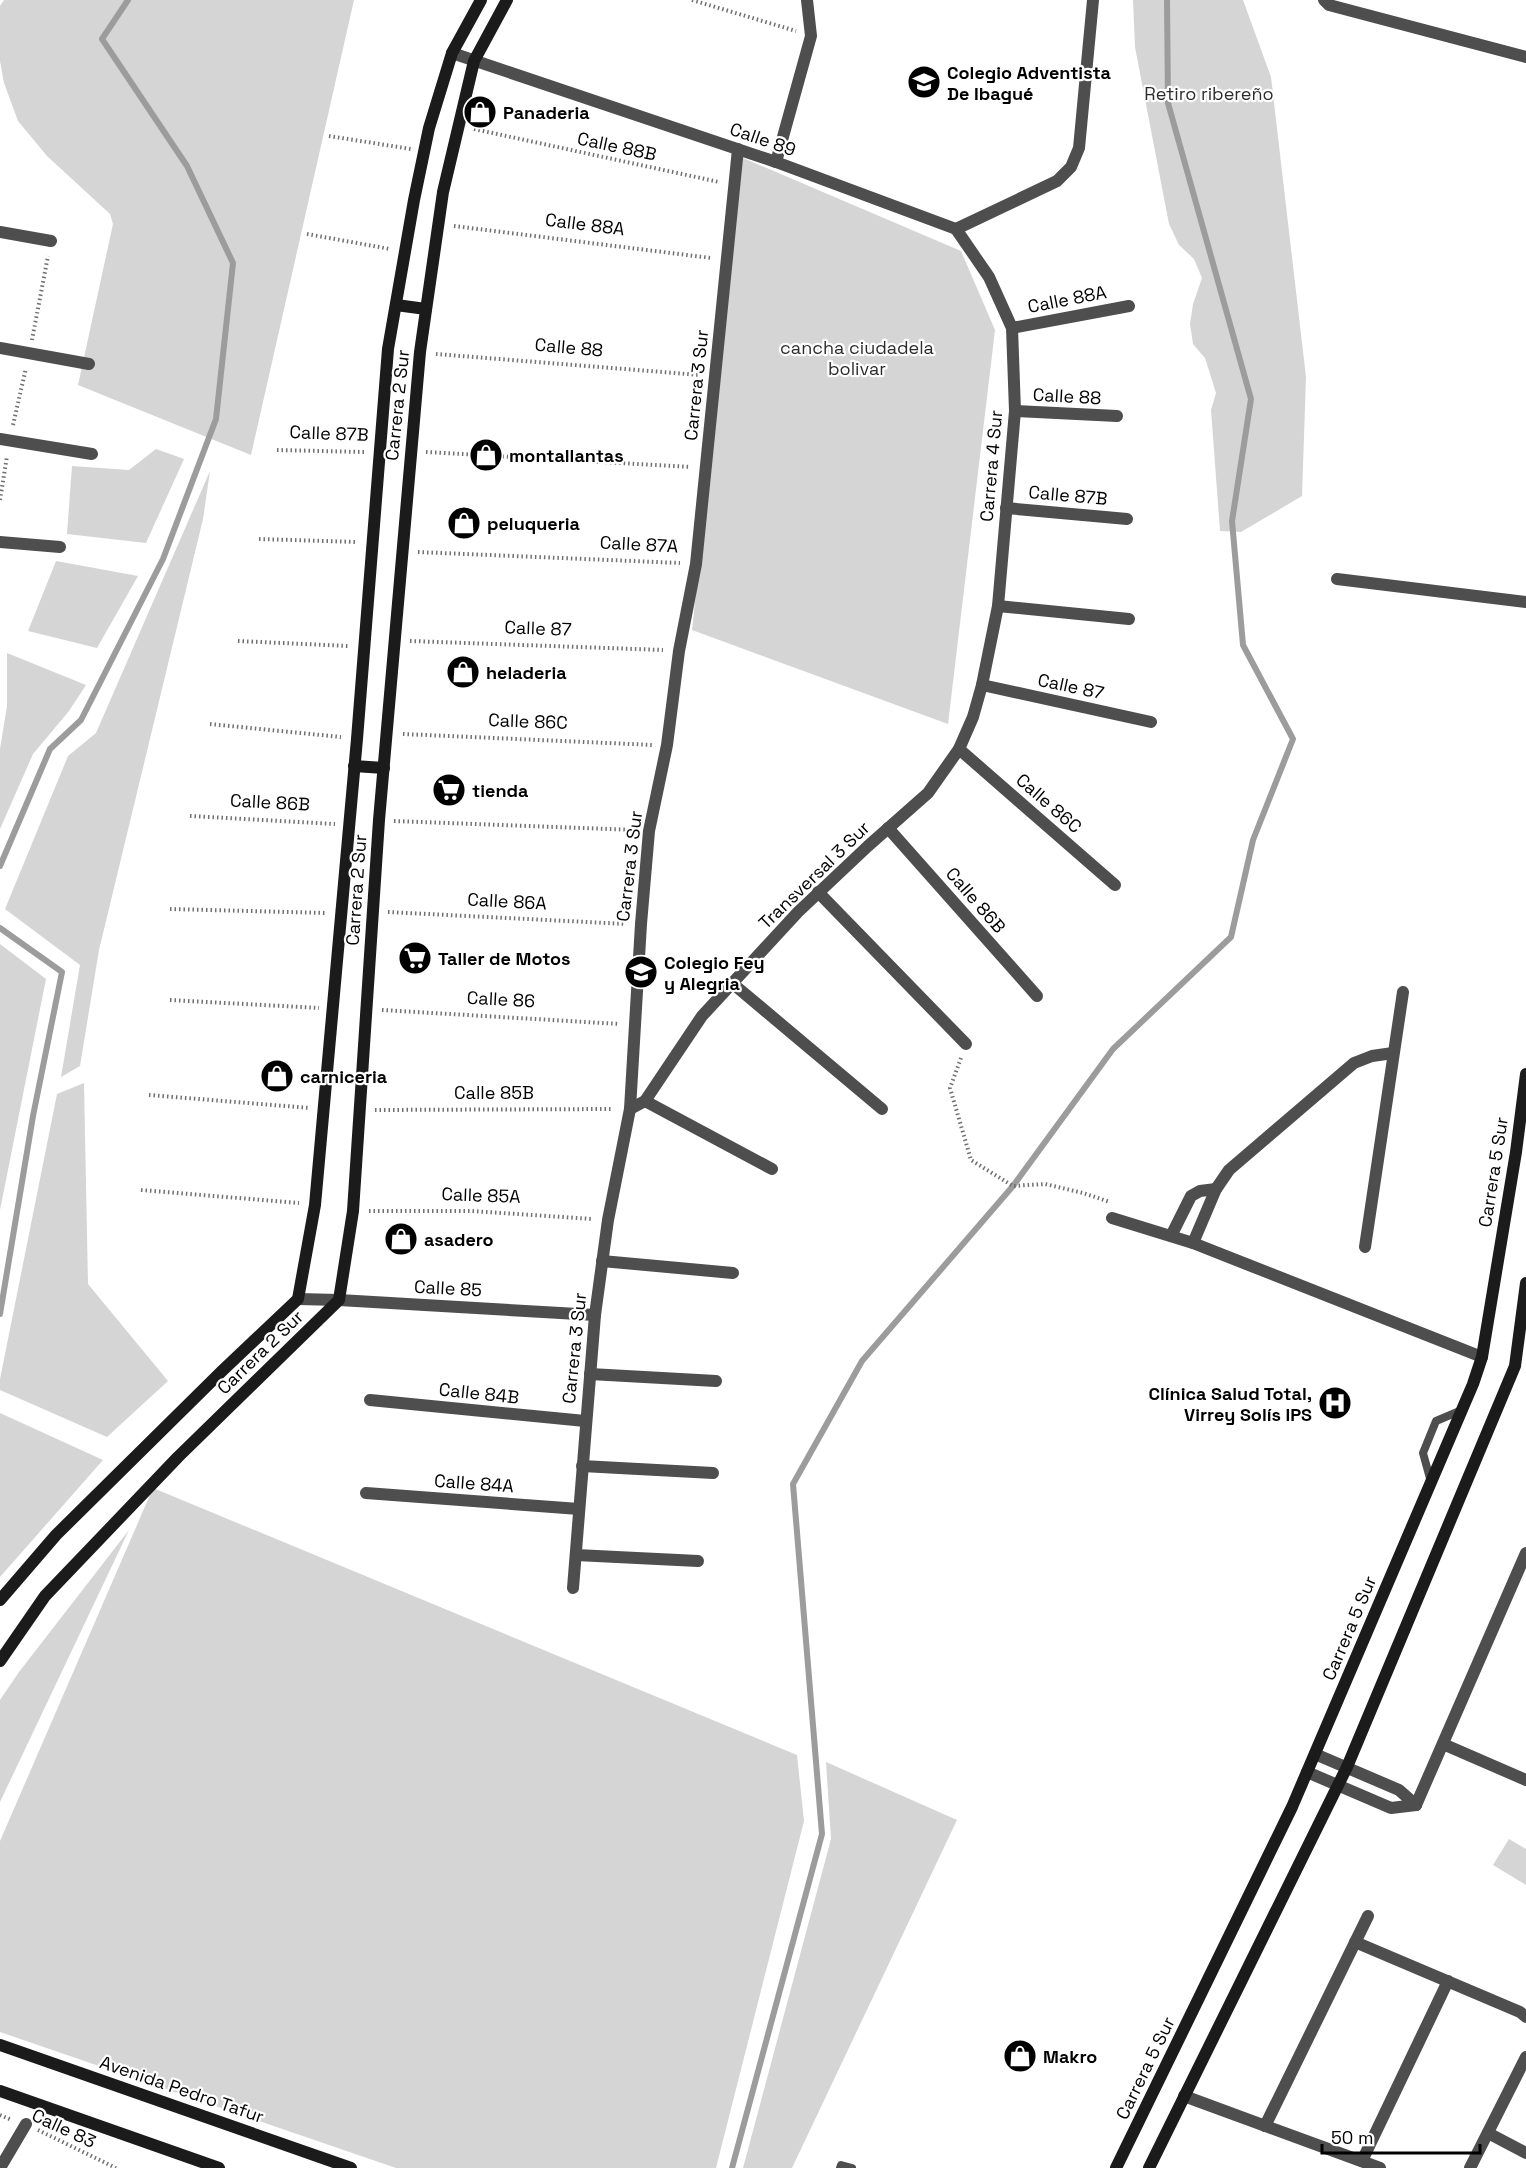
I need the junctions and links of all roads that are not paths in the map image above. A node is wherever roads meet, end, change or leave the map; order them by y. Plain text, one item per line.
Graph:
1 (481, 0) edge
2 (507, 0) edge
3 (807, 0) edge
4 (1093, 0) edge
5 (1324, 0) edge
6 (452, 53) junction
7 (1526, 57) edge
8 (474, 61) junction
9 (738, 149) junction
10 (776, 162) junction
11 (957, 229) junction
12 (0, 231) edge
13 (51, 241) dead end
14 (396, 305) junction
15 (1129, 306) dead end
16 (426, 309) junction
17 (1012, 328) junction
18 (0, 348) edge
19 (89, 364) dead end
20 (1014, 411) junction
21 (1117, 416) dead end
22 (0, 439) edge
23 (92, 454) dead end
24 (1006, 508) junction
25 (1127, 519) dead end
26 (0, 542) edge
27 (60, 547) dead end
28 (1338, 579) dead end
29 (1526, 602) edge
30 (998, 606) junction
31 (1129, 619) dead end
32 (982, 686) junction
33 (973, 717) joint
34 (1151, 722) dead end
35 (959, 748) junction
36 (354, 766) junction
37 (384, 768) junction
38 (888, 828) junction
39 (1115, 885) dead end
40 (818, 892) junction
41 (732, 984) junction
42 (1403, 992) dead end
43 (1037, 996) dead end
44 (966, 1044) road end
45 (1393, 1053) junction
46 (1526, 1074) edge
47 (645, 1101) junction
48 (630, 1109) junction
49 (882, 1109) dead end
50 (772, 1168) dead end
51 (1216, 1189) junction
52 (1112, 1218) dead end
53 (1171, 1236) junction
54 (1193, 1243) junction
55 (1365, 1247) dead end
56 (602, 1262) junction
57 (733, 1273) dead end
58 (1526, 1282) edge
59 (298, 1299) junction
60 (339, 1300) junction
61 (595, 1315) junction
62 (1482, 1357) junction
63 (590, 1374) junction
64 (716, 1381) dead end
65 (370, 1400) dead end
66 (1462, 1410) junction
67 (585, 1421) junction
68 (582, 1466) junction
69 (714, 1473) dead end
70 (1431, 1482) junction
71 (366, 1493) dead end
72 (579, 1509) junction
73 (1526, 1553) edge
74 (576, 1555) junction
75 (698, 1561) dead end
76 (573, 1588) dead end
77 (0, 1600) edge
78 (0, 1661) edge
79 (1443, 1744) junction
80 (1315, 1754) junction
81 (1347, 1767) junction
82 (1307, 1772) junction
83 (1526, 1780) edge
84 (1339, 1785) junction
85 (1416, 1805) junction
86 (1368, 1916) dead end
87 (1355, 1942) junction
88 (1448, 1982) junction
89 (1526, 2017) edge
90 (0, 2045) edge
91 (1526, 2057) edge
92 (0, 2091) edge
93 (1184, 2096) junction
94 (26, 2124) road end
95 (1264, 2126) junction
96 (1488, 2133) junction
97 (1526, 2153) edge
98 (1362, 2161) junction
99 (0, 2168) edge
100 (219, 2168) edge
101 (351, 2168) edge
102 (840, 2168) edge
103 (852, 2168) edge
104 (1116, 2168) edge
105 (1149, 2168) edge
106 (1380, 2168) edge
107 (1470, 2168) edge

1 - 6 street, Carrera 2 Sur
2 - 8 street, Carrera 2 Sur
3 - 10 street
4 - 11 street
5 - 7 street
6 - 8 street, Calle 89
6 - 14 street, Carrera 2 Sur
8 - 9 street, Calle 89
8 - 16 street, Carrera 2 Sur
9 - 10 street, Calle 89
9 - 48 street, Carrera 3 Sur
10 - 11 street, Calle 89
11 - 17 street, Carrera 4 Sur
12 - 13 street
14 - 16 street
14 - 36 street, Carrera 2 Sur
15 - 17 street, Calle 88A
16 - 37 street, Carrera 2 Sur
17 - 20 street, Carrera 4 Sur
18 - 19 street
20 - 21 street, Calle 88
20 - 24 street, Carrera 4 Sur
22 - 23 street
24 - 25 street, Calle 87B
24 - 30 street, Carrera 4 Sur
26 - 27 street
28 - 29 street
30 - 31 street
30 - 32 street, Carrera 4 Sur
32 - 33 street, Carrera 4 Sur
32 - 34 street, Calle 87
33 - 35 street, Transversal 3 Sur
35 - 38 street, Transversal 3 Sur
35 - 39 street, Calle 86C
36 - 37 street
36 - 59 street, Carrera 2 Sur
37 - 60 street, Carrera 2 Sur
38 - 40 street, Transversal 3 Sur
38 - 43 street, Calle 86B
40 - 41 street, Transversal 3 Sur
40 - 44 street
41 - 47 street, Transversal 3 Sur
41 - 49 street
42 - 45 street
45 - 51 street
45 - 55 street
46 - 62 street, Carrera 5 Sur
47 - 48 street, Transversal 3 Sur
47 - 50 street
48 - 56 street, Carrera 3 Sur
51 - 53 street
51 - 54 street
52 - 53 street
53 - 54 street
54 - 62 street
56 - 57 street
56 - 61 street, Carrera 3 Sur
58 - 81 street
59 - 60 street, Calle 85
59 - 77 street, Carrera 2 Sur
60 - 61 street, Calle 85
60 - 78 street, Carrera 2 Sur
61 - 63 street, Carrera 3 Sur
62 - 66 street, Carrera 5 Sur
63 - 64 street
63 - 67 street, Carrera 3 Sur
65 - 67 street, Calle 84B
66 - 70 street, Carrera 5 Sur
66 - 70 lane
67 - 68 street, Carrera 3 Sur
68 - 69 street
68 - 72 street, Carrera 3 Sur
70 - 80 street, Carrera 5 Sur
71 - 72 street, Calle 84A
72 - 74 street, Carrera 3 Sur
73 - 79 street
74 - 75 street
74 - 76 street, Carrera 3 Sur
79 - 83 street
79 - 85 street
80 - 81 street
80 - 82 street, Carrera 5 Sur
81 - 84 street
81 - 85 street
82 - 84 street
82 - 104 street, Carrera 5 Sur
84 - 85 street
84 - 93 street
86 - 87 street
87 - 88 street
87 - 95 street
88 - 89 street
88 - 98 street
90 - 101 street, Avenida Pedro Tafur
91 - 96 street
92 - 100 street
93 - 95 street
93 - 105 street
94 - 99 street
95 - 98 street
96 - 97 street
96 - 107 street
98 - 106 street
102 - 103 lane

